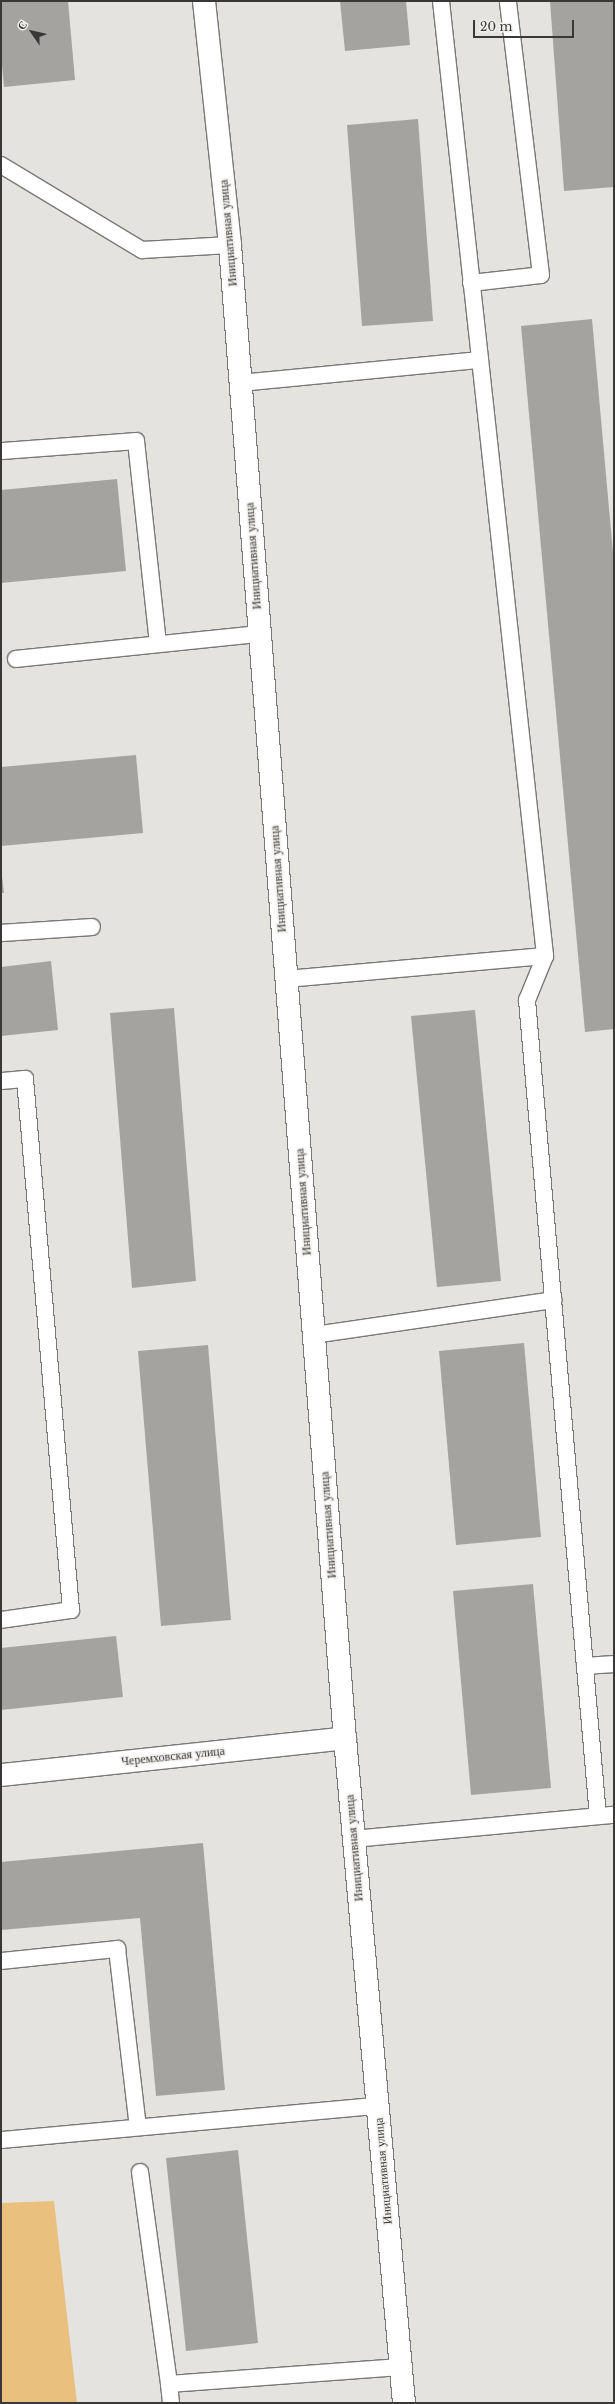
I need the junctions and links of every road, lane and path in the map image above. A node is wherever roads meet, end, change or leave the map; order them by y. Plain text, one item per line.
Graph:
1 (204, 1) edge
2 (441, 1) edge
3 (508, 1) edge
4 (1, 165) edge
5 (230, 245) junction
6 (471, 283) junction
7 (480, 360) junction
8 (240, 383) junction
9 (1, 451) edge
10 (259, 634) junction
11 (158, 644) junction
12 (16, 659) dead end
13 (92, 927) dead end
14 (1, 933) edge
15 (544, 956) junction
16 (286, 979) junction
17 (1, 1081) edge
18 (553, 1300) junction
19 (314, 1335) junction
20 (1, 1620) edge
21 (614, 1664) edge
22 (585, 1666) junction
23 (345, 1738) junction
24 (1, 1774) edge
25 (614, 1815) edge
26 (598, 1816) junction
27 (353, 1839) junction
28 (1, 1961) edge
29 (377, 2106) junction
30 (138, 2127) junction
31 (1, 2140) edge
32 (140, 2172) dead end
33 (400, 2367) junction
34 (169, 2384) junction
35 (171, 2403) edge
36 (404, 2403) edge

1 - 5 main road, Инициативная улица
2 - 6 lane
3 - 6 lane
4 - 5 lane
5 - 8 main road, Инициативная улица
6 - 7 lane
7 - 8 lane
7 - 15 lane
8 - 10 main road, Инициативная улица
9 - 11 lane
10 - 11 lane
10 - 16 main road, Инициативная улица
11 - 12 lane
13 - 14 lane
15 - 16 lane
15 - 18 lane
16 - 19 main road, Инициативная улица
17 - 20 lane
18 - 19 lane
18 - 22 lane
19 - 23 main road, Инициативная улица
21 - 22 lane
22 - 26 lane
23 - 24 main road, Черемховская улица
23 - 27 main road, Инициативная улица
25 - 26 lane
26 - 27 lane
27 - 29 main road, Инициативная улица
28 - 30 lane
29 - 30 lane
29 - 33 main road, Инициативная улица
30 - 31 lane
32 - 34 lane
33 - 34 lane
33 - 36 main road, Инициативная улица
34 - 35 lane

